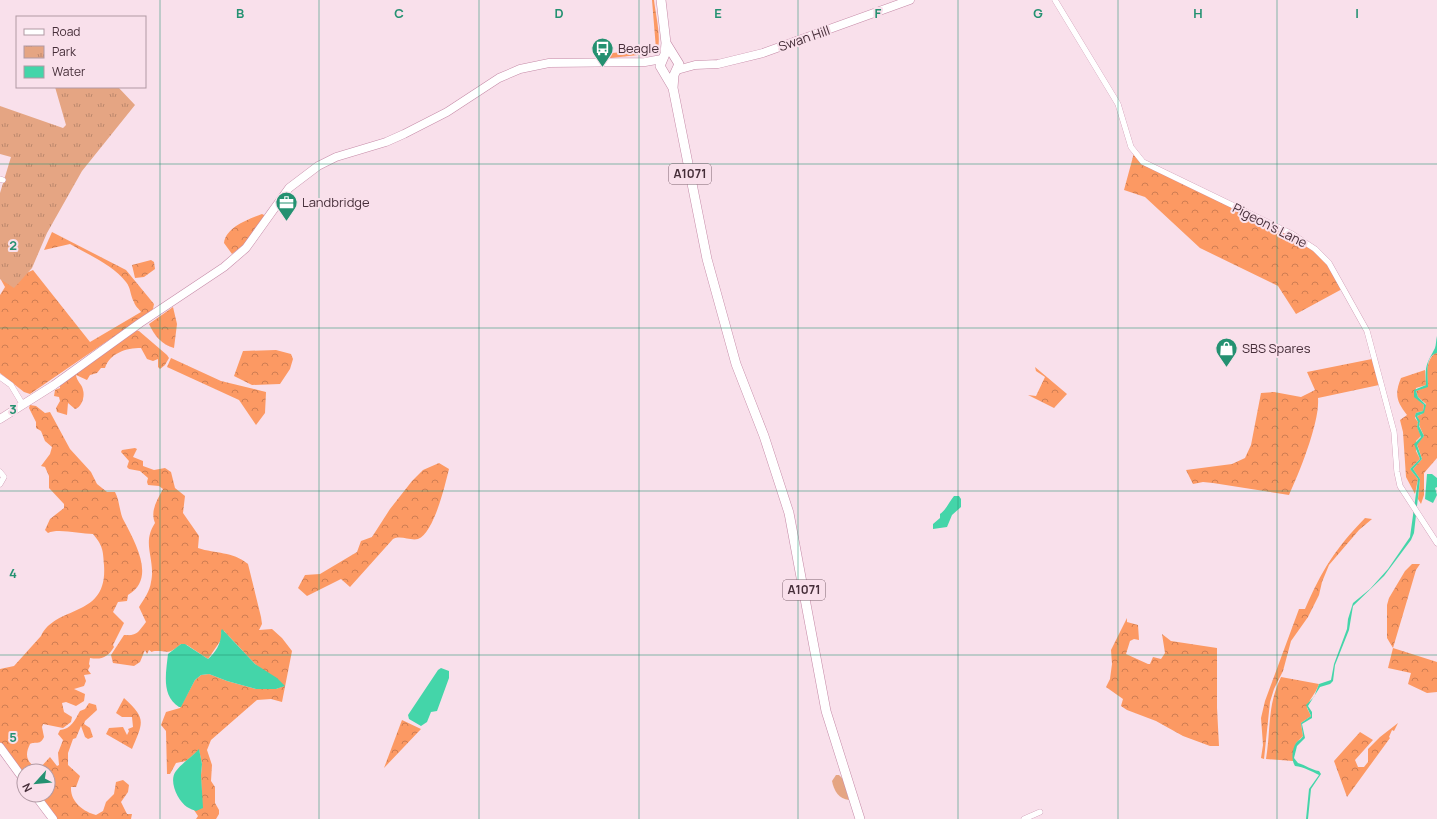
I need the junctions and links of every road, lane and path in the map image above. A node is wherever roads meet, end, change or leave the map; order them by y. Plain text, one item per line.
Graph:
1 (661, 0) edge
2 (910, 0) edge
3 (1055, 0) edge
4 (666, 43) junction
5 (663, 58) junction
6 (676, 59) junction
7 (645, 62) junction
8 (695, 65) junction
9 (663, 71) junction
10 (676, 71) junction
11 (673, 88) junction
12 (0, 377) edge
13 (23, 405) junction
14 (0, 419) edge
15 (0, 472) edge
16 (0, 484) edge
17 (1437, 543) edge
18 (0, 747) edge
19 (16, 769) edge
20 (41, 803) edge
21 (1040, 812) dead end
22 (53, 819) edge
23 (860, 819) edge
24 (1024, 819) edge

1 - 4 main road
2 - 8 main road, Swan Hill
3 - 17 street, Pigeon's Lane
4 - 5 main road
4 - 6 main road
5 - 6 main road
5 - 7 main road
5 - 9 main road
6 - 8 main road, Swan Hill
6 - 10 main road
7 - 9 main road
7 - 13 main road
8 - 10 main road, Swan Hill
9 - 10 main road
9 - 11 main road, A1071
10 - 11 main road, A1071
11 - 23 main road, A1071
12 - 13 street
13 - 14 main road
15 - 16 street
18 - 19 main road
20 - 22 main road
21 - 24 street

